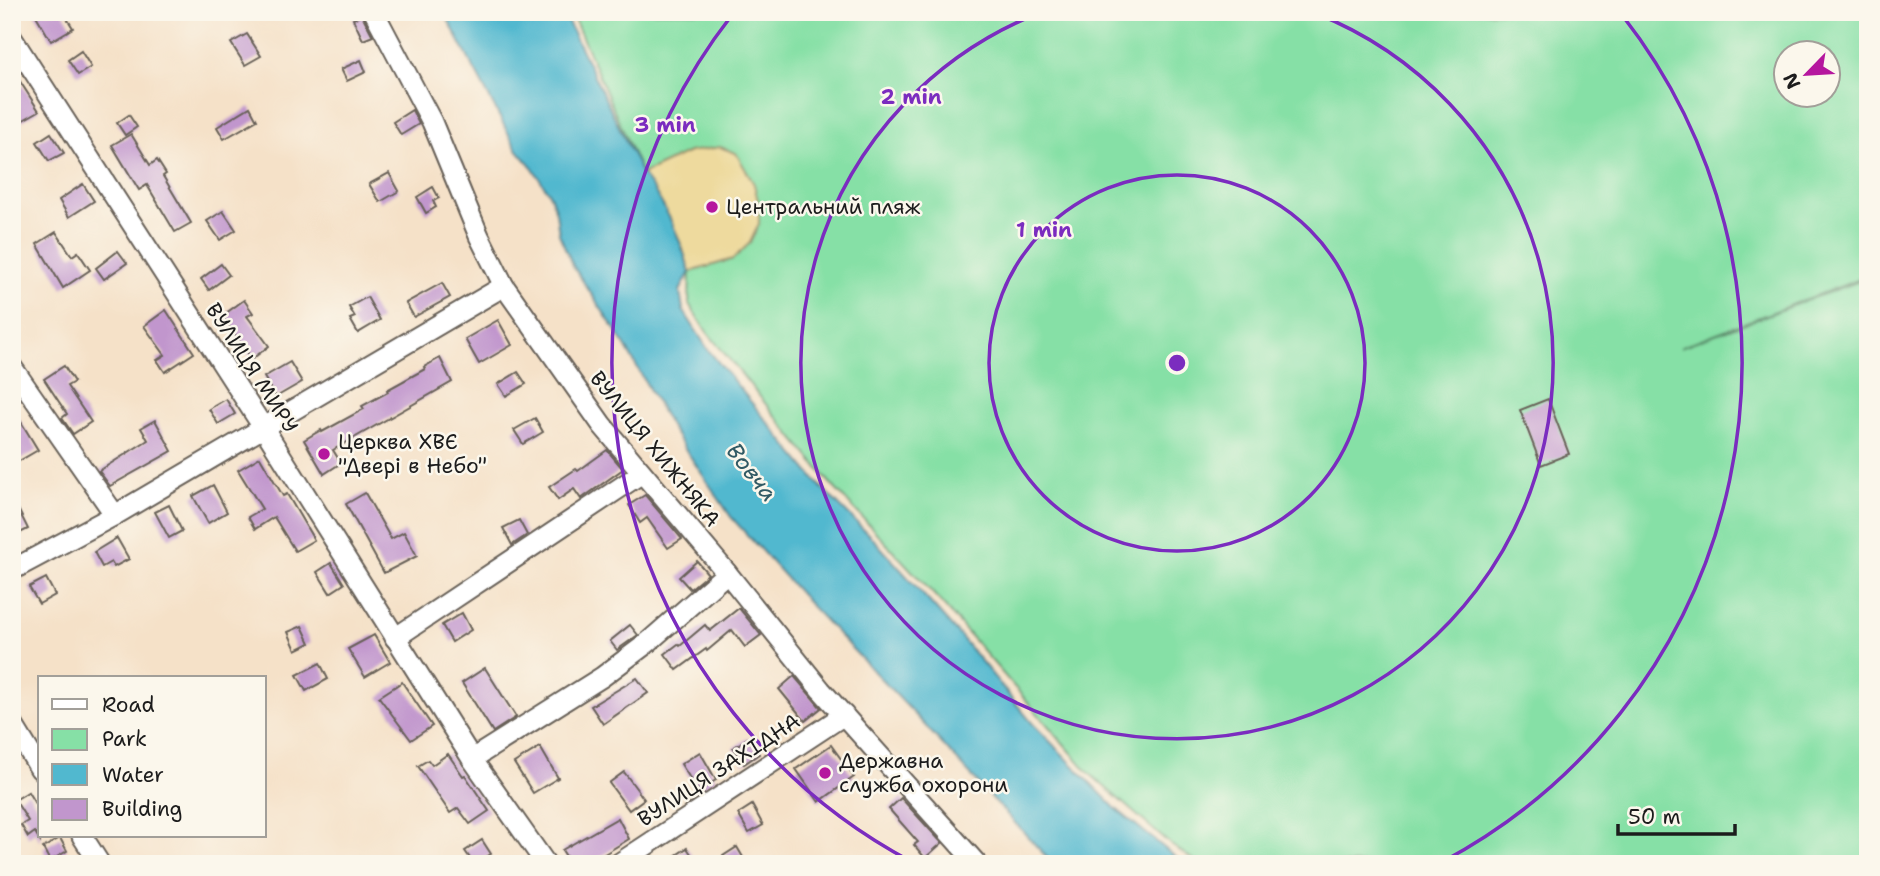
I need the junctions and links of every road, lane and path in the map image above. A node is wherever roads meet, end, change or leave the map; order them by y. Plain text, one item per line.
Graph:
1 (374, 12) edge
2 (12, 38) edge
3 (503, 286) junction
4 (12, 368) edge
5 (263, 427) junction
6 (642, 473) junction
7 (114, 515) junction
8 (12, 570) edge
9 (727, 573) junction
10 (395, 638) junction
11 (844, 715) junction
12 (12, 723) edge
13 (19, 750) edge
14 (472, 759) junction
15 (38, 767) edge
16 (83, 838) edge
17 (100, 864) edge
18 (546, 864) edge
19 (618, 864) edge
20 (976, 864) edge

1 - 3 street, ВУЛИЦЯ ХИЖНЯКА
2 - 5 street, ВУЛИЦЯ МИРУ
3 - 5 street
3 - 6 street, ВУЛИЦЯ ХИЖНЯКА
4 - 7 street
5 - 7 street
5 - 10 street, ВУЛИЦЯ МИРУ
6 - 9 street, ВУЛИЦЯ ХИЖНЯКА
6 - 10 street
7 - 8 street
9 - 11 street, ВУЛИЦЯ ХИЖНЯКА
9 - 14 street
10 - 14 street, ВУЛИЦЯ МИРУ
11 - 19 street, ВУЛИЦЯ ЗАХІДНА
11 - 20 street, ВУЛИЦЯ ХИЖНЯКА
12 - 13 street
13 - 15 street
14 - 18 street, ВУЛИЦЯ МИРУ
16 - 17 street

